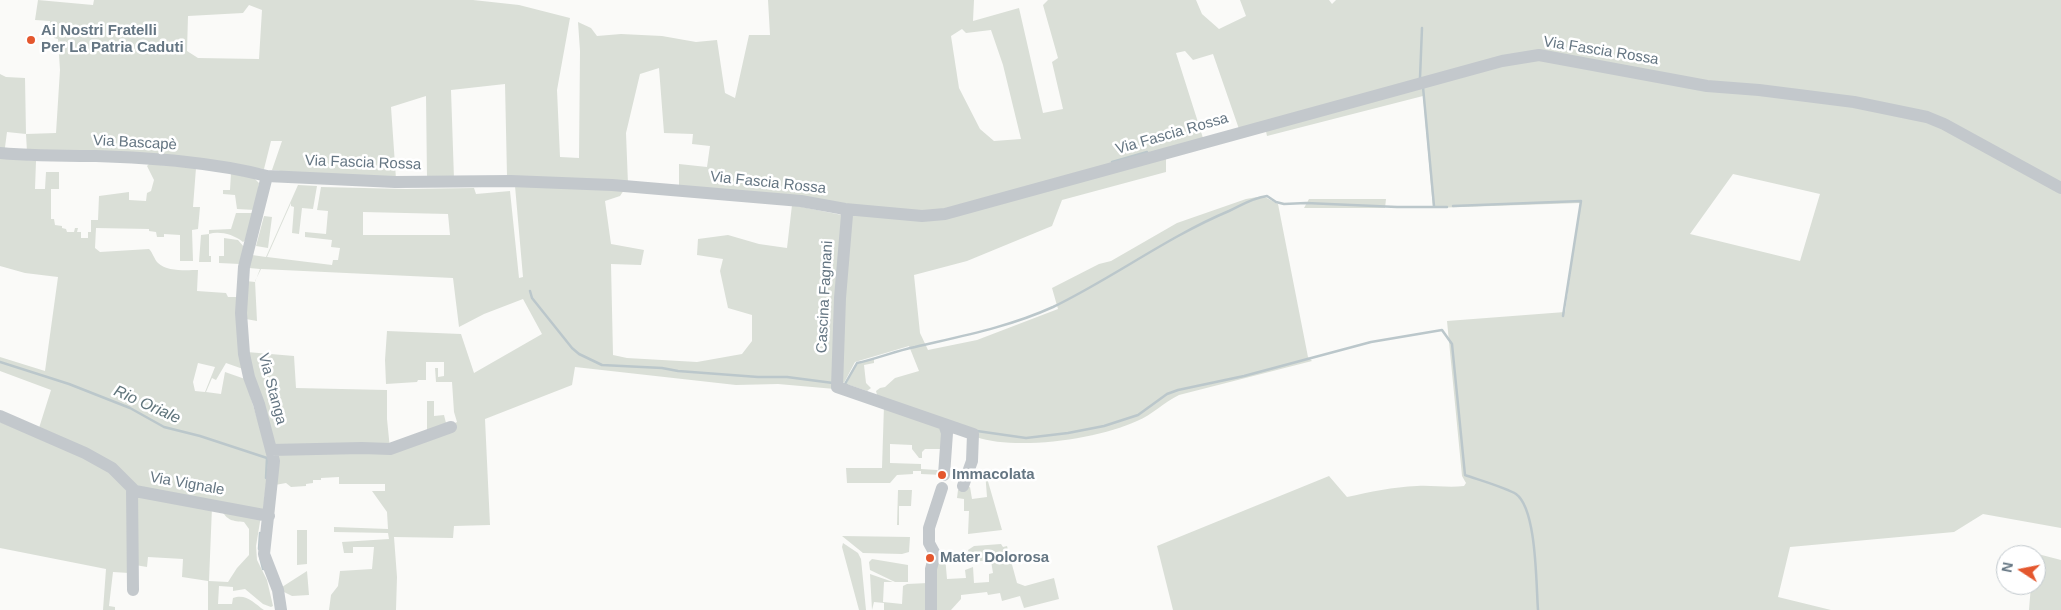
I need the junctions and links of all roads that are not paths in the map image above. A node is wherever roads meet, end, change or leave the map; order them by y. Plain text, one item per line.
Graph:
1 (0, 153) edge
2 (267, 176) junction
3 (2061, 188) edge
4 (845, 209) junction
5 (0, 416) edge
6 (944, 424) junction
7 (451, 427) dead end
8 (271, 450) junction
9 (963, 486) dead end
10 (132, 488) junction
11 (269, 516) junction
12 (133, 590) dead end
13 (281, 610) edge
14 (930, 610) edge

1 - 2 street, Via Bascapè
2 - 4 street, Via Fascia Rossa
2 - 8 street, Via Stanga
3 - 4 street, Via Fascia Rossa
4 - 6 street, Cascina Fagnani
5 - 10 street, Via Vignale
6 - 9 street
6 - 14 street
7 - 8 street
8 - 11 street, Via Stanga
10 - 11 street, Via Vignale
10 - 12 street
11 - 13 street, Via Stanga

